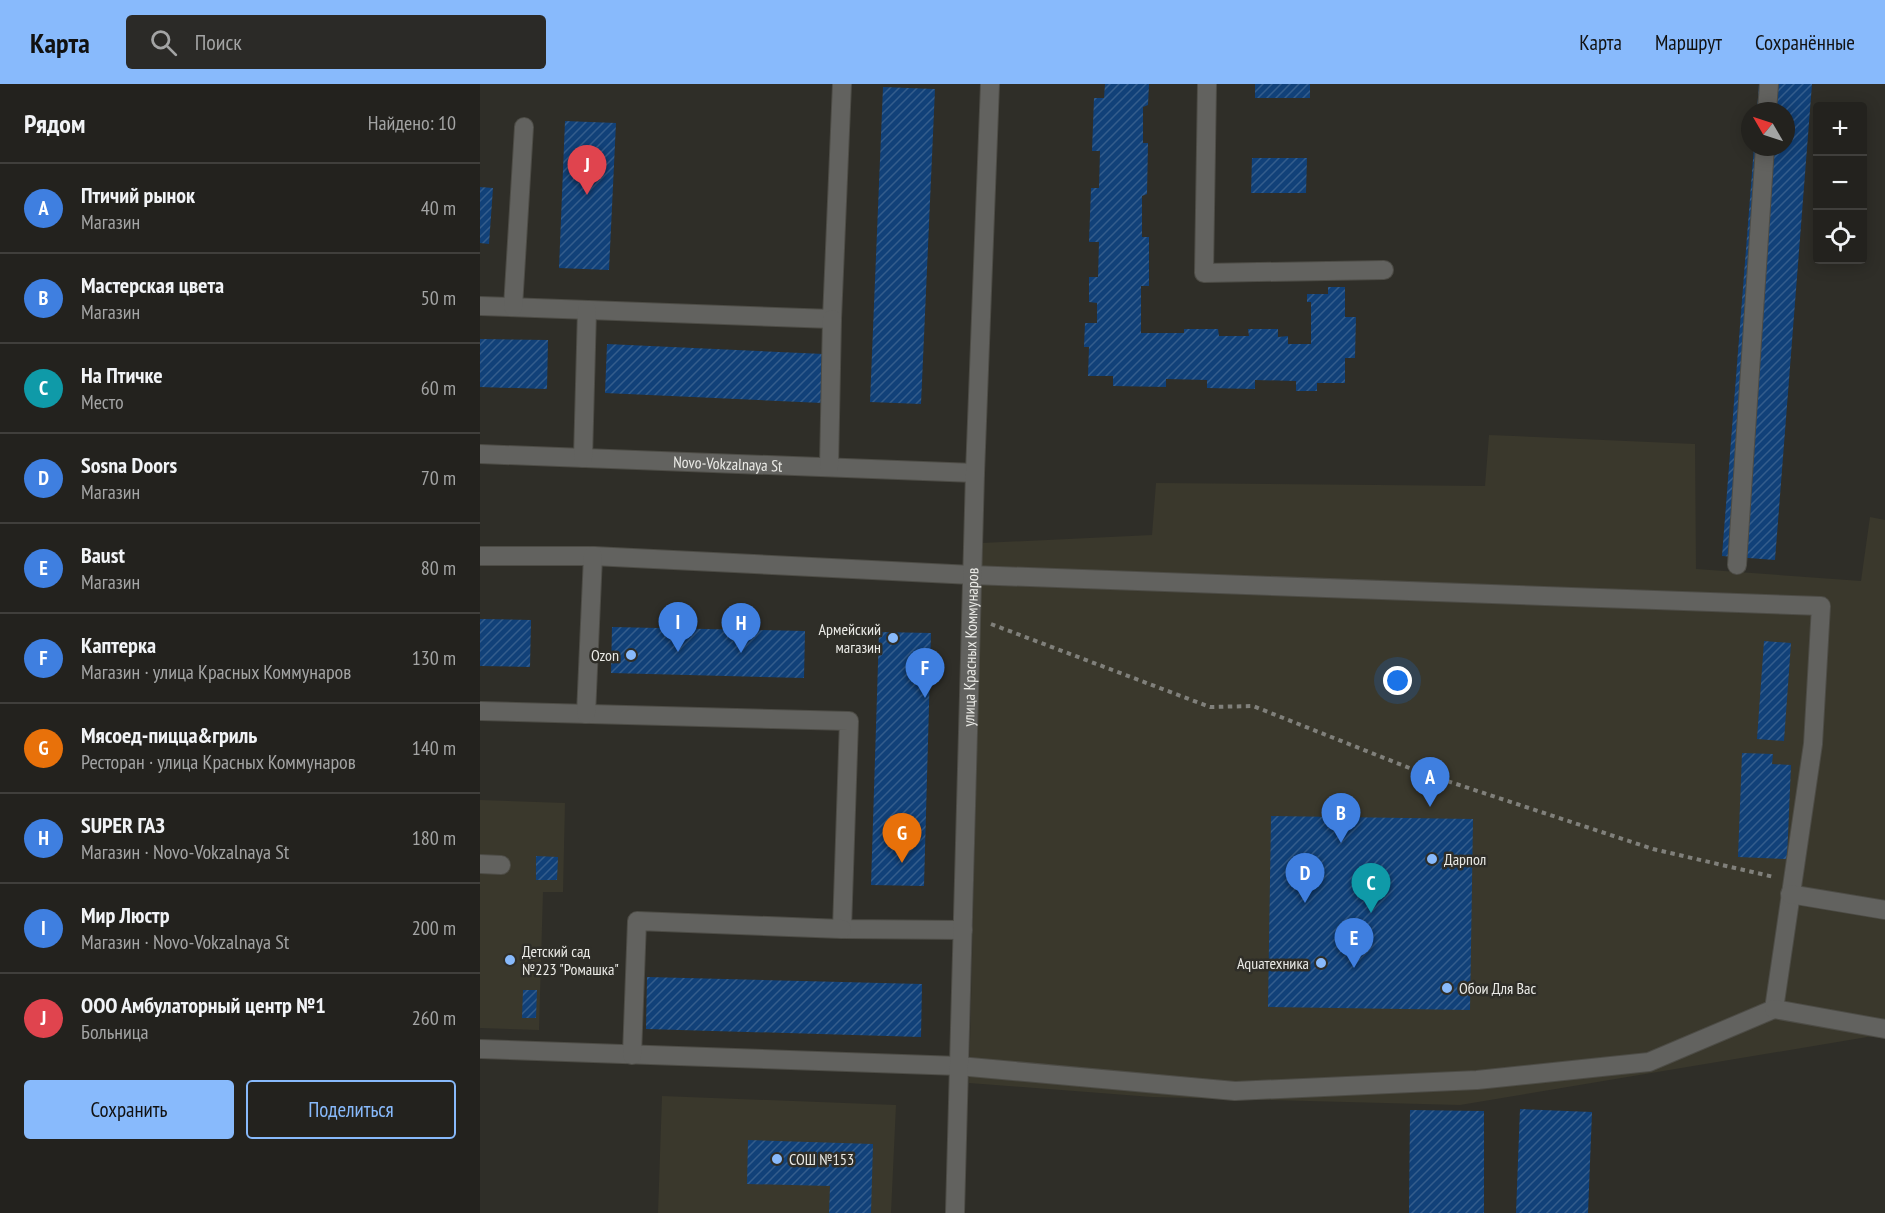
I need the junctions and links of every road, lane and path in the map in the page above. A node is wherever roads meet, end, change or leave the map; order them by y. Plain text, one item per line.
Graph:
1 (842, 84) edge
2 (990, 84) edge
3 (1207, 84) edge
4 (1769, 84) edge
5 (1768, 102) edge
6 (524, 127) dead end
7 (1764, 156) edge
8 (1384, 270) dead end
9 (480, 306) edge
10 (513, 307) junction
11 (587, 310) junction
12 (832, 319) junction
13 (480, 454) edge
14 (583, 458) junction
15 (829, 467) junction
16 (975, 473) junction
17 (480, 556) edge
18 (593, 556) junction
19 (1737, 565) dead end
20 (972, 575) junction
21 (971, 617) junction
22 (480, 711) edge
23 (586, 714) junction
24 (480, 864) edge
25 (501, 865) dead end
26 (1791, 887) junction
27 (1885, 909) edge
28 (842, 929) junction
29 (963, 930) junction
30 (1774, 1009) junction
31 (1885, 1029) edge
32 (480, 1049) edge
33 (632, 1055) junction
34 (959, 1066) junction
35 (955, 1213) edge

1 - 12 street
2 - 16 street, улица Красных Коммунаров
3 - 8 street
4 - 5 street
6 - 10 street
7 - 19 street
9 - 10 street
10 - 11 street
11 - 12 street
11 - 14 street
12 - 15 street
13 - 14 street, Novo-Vokzalnaya St
14 - 15 street, Novo-Vokzalnaya St
15 - 16 street, Novo-Vokzalnaya St
16 - 20 street, улица Красных Коммунаров
17 - 18 street
18 - 20 street
18 - 23 street
20 - 21 street, улица Красных Коммунаров
20 - 26 street
21 - 26 path
21 - 29 street, улица Красных Коммунаров
22 - 23 street
23 - 28 street
24 - 25 street
26 - 27 street
26 - 30 street
28 - 29 street
28 - 33 street
29 - 34 street, улица Красных Коммунаров
30 - 31 street
30 - 34 street
32 - 33 street
33 - 34 street
34 - 35 street, улица Красных Коммунаров

